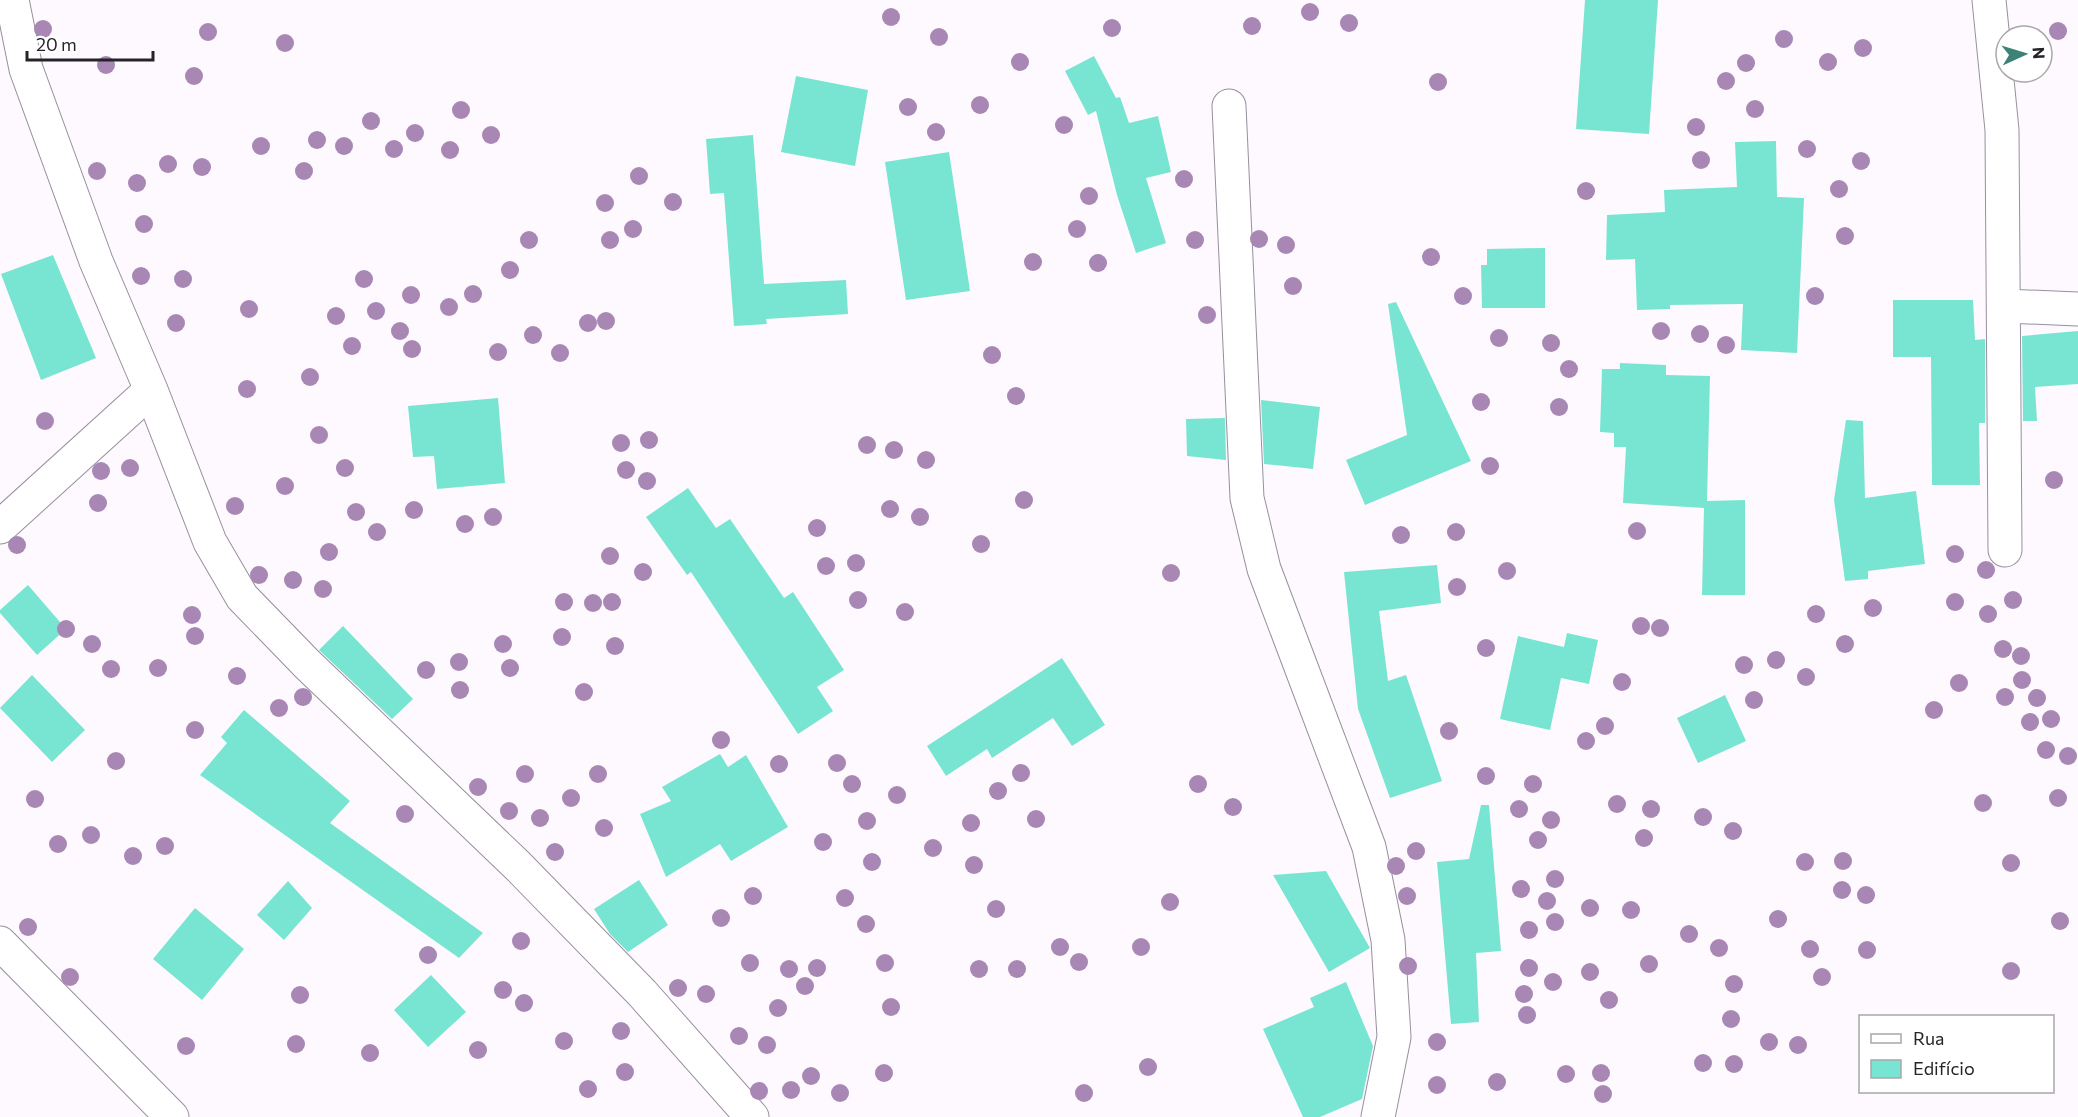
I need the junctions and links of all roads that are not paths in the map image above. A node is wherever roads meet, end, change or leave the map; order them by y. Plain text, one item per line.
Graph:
1 (12, 0) edge
2 (1989, 0) edge
3 (1229, 106) dead end
4 (2005, 306) junction
5 (2078, 309) edge
6 (151, 390) junction
7 (0, 527) edge
8 (2005, 550) dead end
9 (0, 943) edge
10 (172, 1117) edge
11 (752, 1117) edge
12 (1378, 1117) edge

1 - 6 street
2 - 4 street
3 - 12 street
4 - 5 street
4 - 8 street
6 - 7 street
6 - 11 street
9 - 10 street

